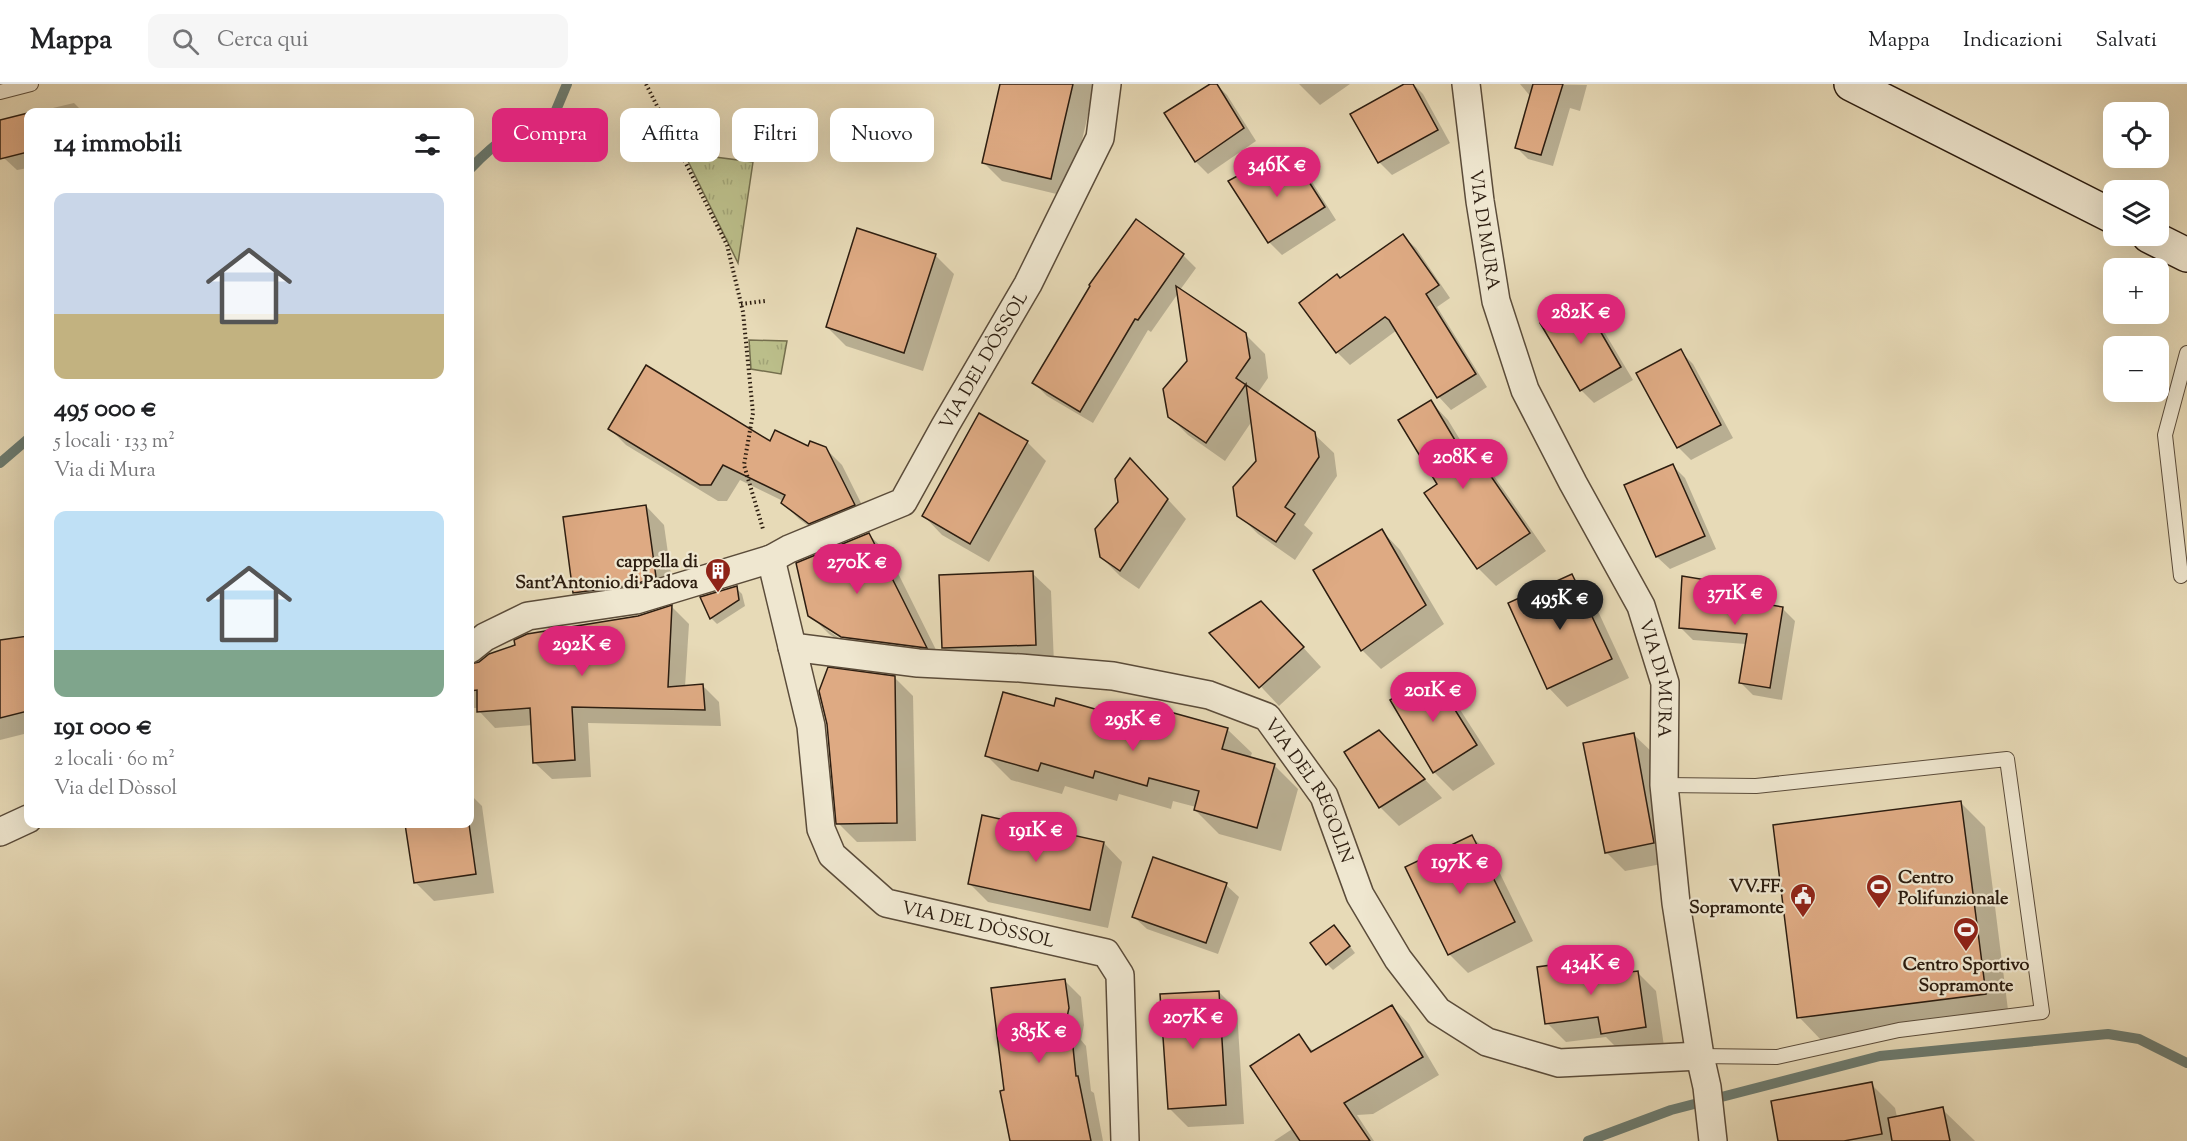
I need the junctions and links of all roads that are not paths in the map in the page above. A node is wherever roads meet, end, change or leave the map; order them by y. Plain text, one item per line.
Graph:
1 (31, 84) edge
2 (1107, 84) edge
3 (1466, 84) edge
4 (1851, 84) edge
5 (0, 92) edge
6 (2103, 211) edge
7 (2169, 246) edge
8 (2187, 255) edge
9 (2187, 353) edge
10 (771, 559) junction
11 (2181, 576) dead end
12 (474, 646) edge
13 (792, 647) junction
14 (1664, 785) junction
15 (24, 821) edge
16 (0, 832) edge
17 (1700, 1056) junction
18 (1717, 1136) edge
19 (1125, 1141) edge

1 - 5 lane
2 - 10 street, VIA DEL DÒSSOL
3 - 14 street, VIA DI MURA
4 - 6 main road
7 - 8 main road
9 - 11 lane
10 - 12 street, VIA DEL DÒSSOL
10 - 13 street, VIA DEL DÒSSOL
13 - 17 street, VIA DEL REGOLIN
13 - 19 street, VIA DEL DÒSSOL
14 - 17 street, VIA DI MURA
14 - 17 lane
15 - 16 street
17 - 18 street, VIA DI MURA

